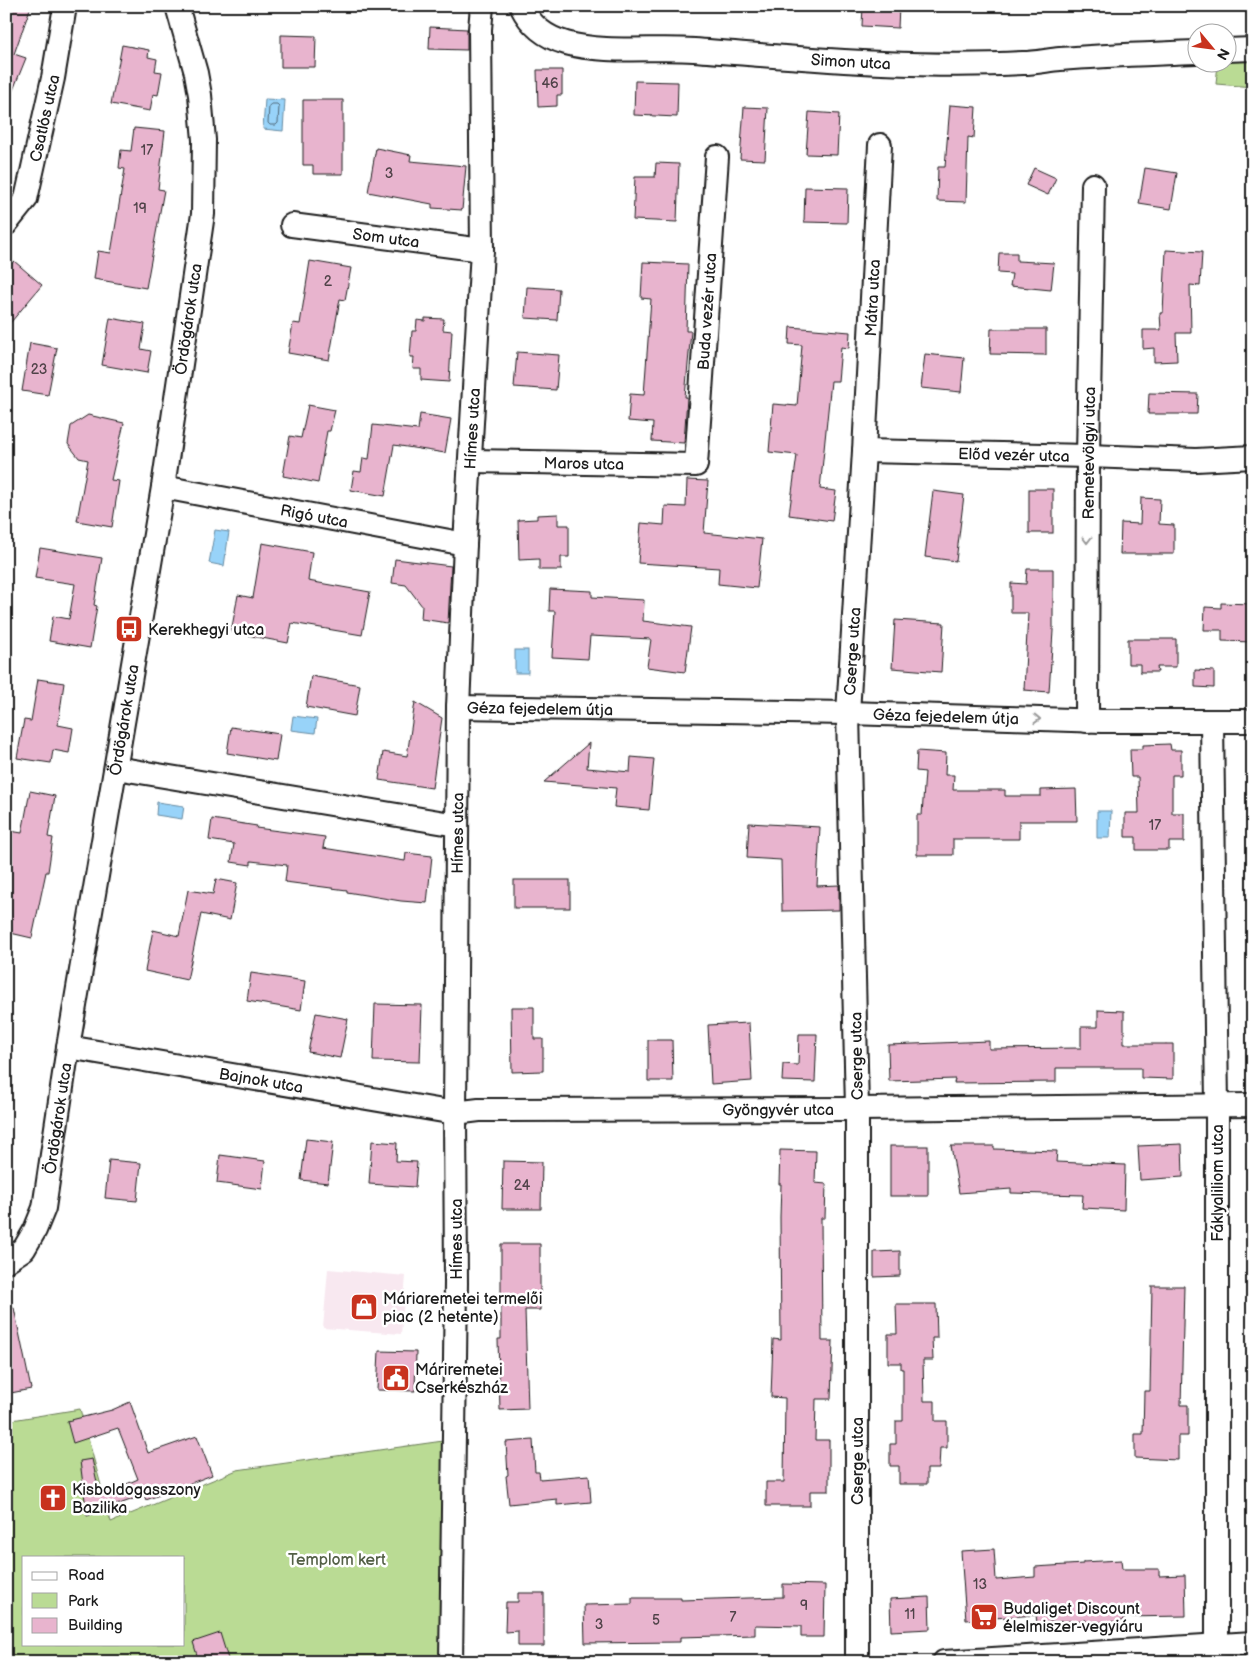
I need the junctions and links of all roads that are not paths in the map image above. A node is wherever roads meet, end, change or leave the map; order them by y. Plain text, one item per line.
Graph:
1 (65, 6) edge
2 (177, 6) edge
3 (482, 6) edge
4 (521, 6) edge
5 (1253, 49) edge
6 (1236, 50) edge
7 (1186, 53) edge
8 (880, 145) dead end
9 (717, 157) dead end
10 (1093, 185) dead end
11 (6, 224) edge
12 (292, 225) dead end
13 (482, 250) junction
14 (864, 451) junction
15 (1088, 456) junction
16 (1253, 457) edge
17 (470, 460) junction
18 (696, 465) joint
19 (163, 487) junction
20 (465, 544) junction
21 (458, 707) junction
22 (848, 713) junction
23 (1087, 721) junction
24 (1212, 721) junction
25 (1253, 721) edge
26 (116, 768) junction
27 (457, 824) junction
28 (68, 1047) junction
29 (1253, 1105) edge
30 (1218, 1106) junction
31 (857, 1109) junction
32 (455, 1113) junction
33 (15, 1255) edge
34 (1253, 1643) edge
35 (1217, 1646) junction
36 (451, 1662) edge
37 (857, 1662) edge
38 (944, 1662) edge

1 - 11 street, Csatlós utca
2 - 19 street, Ördögárok utca
3 - 13 street, Hímes utca
4 - 7 street, Simon utca
5 - 6 street
8 - 14 street, Mátra utca
9 - 18 street, Buda vezér utca
10 - 15 street, Remetevölgyi utca
12 - 13 street, Som utca
13 - 17 street, Hímes utca
14 - 15 street, Előd vezér utca
14 - 22 street, Cserge utca
15 - 16 street, Előd vezér utca
15 -> 23 street, Remetevölgyi utca
17 - 18 street, Maros utca
17 - 20 street, Hímes utca
19 - 20 street, Rigó utca
19 - 26 street, Ördögárok utca
20 - 21 street, Hímes utca
21 - 22 street, Géza fejedelem útja
21 - 27 street, Hímes utca
22 -> 23 street, Géza fejedelem útja
22 - 31 street, Cserge utca
23 - 24 street, Géza fejedelem útja
24 - 25 street, Géza fejedelem útja
24 - 30 street, Fáklyaliliom utca
26 - 27 street
26 - 28 street, Ördögárok utca
27 - 32 street, Hímes utca
28 - 32 street, Bajnok utca
28 - 33 street, Ördögárok utca
29 - 30 street, Gyöngyvér utca
30 - 31 street, Gyöngyvér utca
30 - 35 street, Fáklyaliliom utca
31 - 32 street, Gyöngyvér utca
31 - 37 street, Cserge utca
32 - 36 street, Hímes utca
34 - 35 street
35 - 38 street

